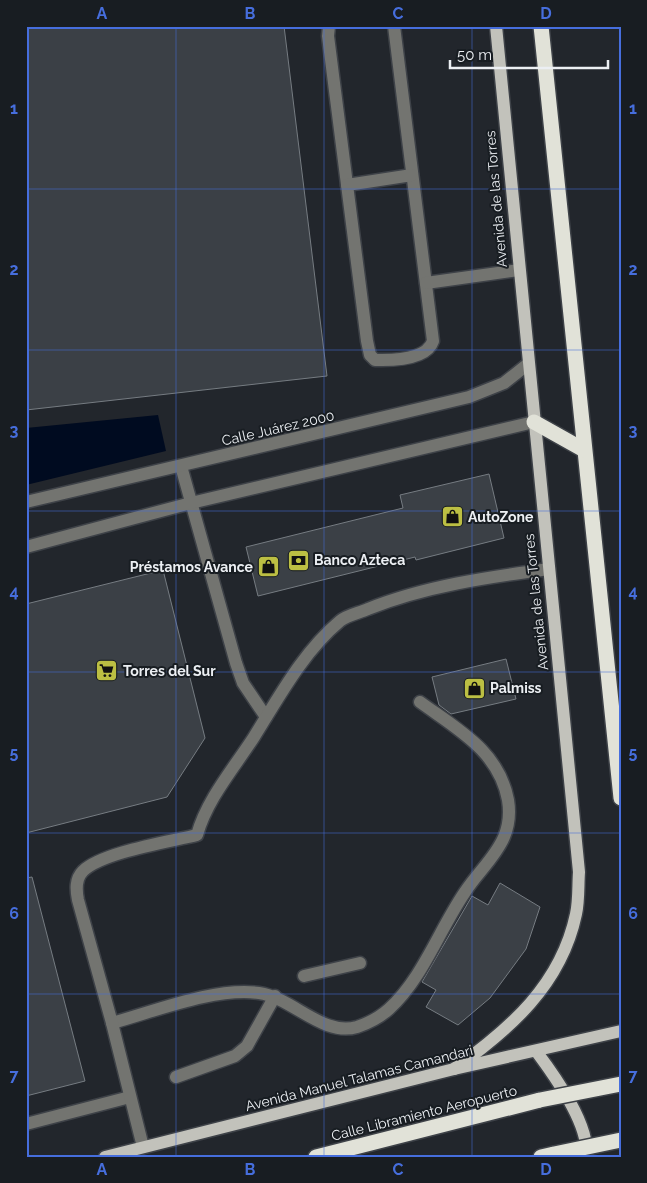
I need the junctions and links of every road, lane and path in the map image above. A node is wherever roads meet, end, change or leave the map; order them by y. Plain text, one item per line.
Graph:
1 (329, 26) edge
2 (394, 26) edge
3 (496, 26) edge
4 (542, 26) edge
5 (412, 175) junction
6 (347, 185) junction
7 (519, 270) junction
8 (426, 283) junction
9 (528, 364) junction
10 (534, 422) junction
11 (584, 450) junction
12 (181, 466) junction
13 (26, 502) edge
14 (191, 503) junction
15 (26, 547) edge
16 (550, 569) junction
17 (420, 702) dead end
18 (266, 718) junction
19 (621, 798) edge
20 (360, 963) dead end
21 (304, 976) dead end
22 (275, 996) junction
23 (112, 1024) junction
24 (621, 1031) edge
25 (536, 1051) junction
26 (454, 1069) junction
27 (176, 1077) dead end
28 (621, 1084) edge
29 (130, 1097) junction
30 (26, 1124) edge
31 (621, 1140) edge
32 (143, 1147) junction
33 (548, 1155) edge
34 (105, 1157) edge
35 (316, 1157) edge
36 (586, 1157) edge

1 - 6 street
2 - 5 street
3 - 7 main road, Avenida de las Torres
4 - 11 highway
5 - 6 street
5 - 8 street
6 - 8 street
7 - 8 street
7 - 9 main road, Avenida de las Torres
9 - 10 main road, Avenida de las Torres
9 - 12 street, Calle Juárez 2000
10 - 11 highway
10 - 14 street
10 - 16 main road, Avenida de las Torres
11 - 19 highway
12 - 13 street, Calle Juárez 2000
12 - 14 street
14 - 15 street
14 - 18 street
16 - 18 street
16 - 26 main road, Avenida de las Torres
17 - 22 street
18 - 23 street
20 - 21 street
22 - 23 street
22 - 27 street
23 - 29 street
24 - 25 main road, Avenida Manuel Talamas Camandari
25 - 26 main road, Avenida Manuel Talamas Camandari
25 - 36 main road
26 - 32 main road, Avenida Manuel Talamas Camandari
28 - 35 highway, Calle Libramiento Aeropuerto, bridge
29 - 30 street
29 - 32 street
31 - 33 highway, bridge
32 - 34 main road, Avenida Manuel Talamas Camandari

